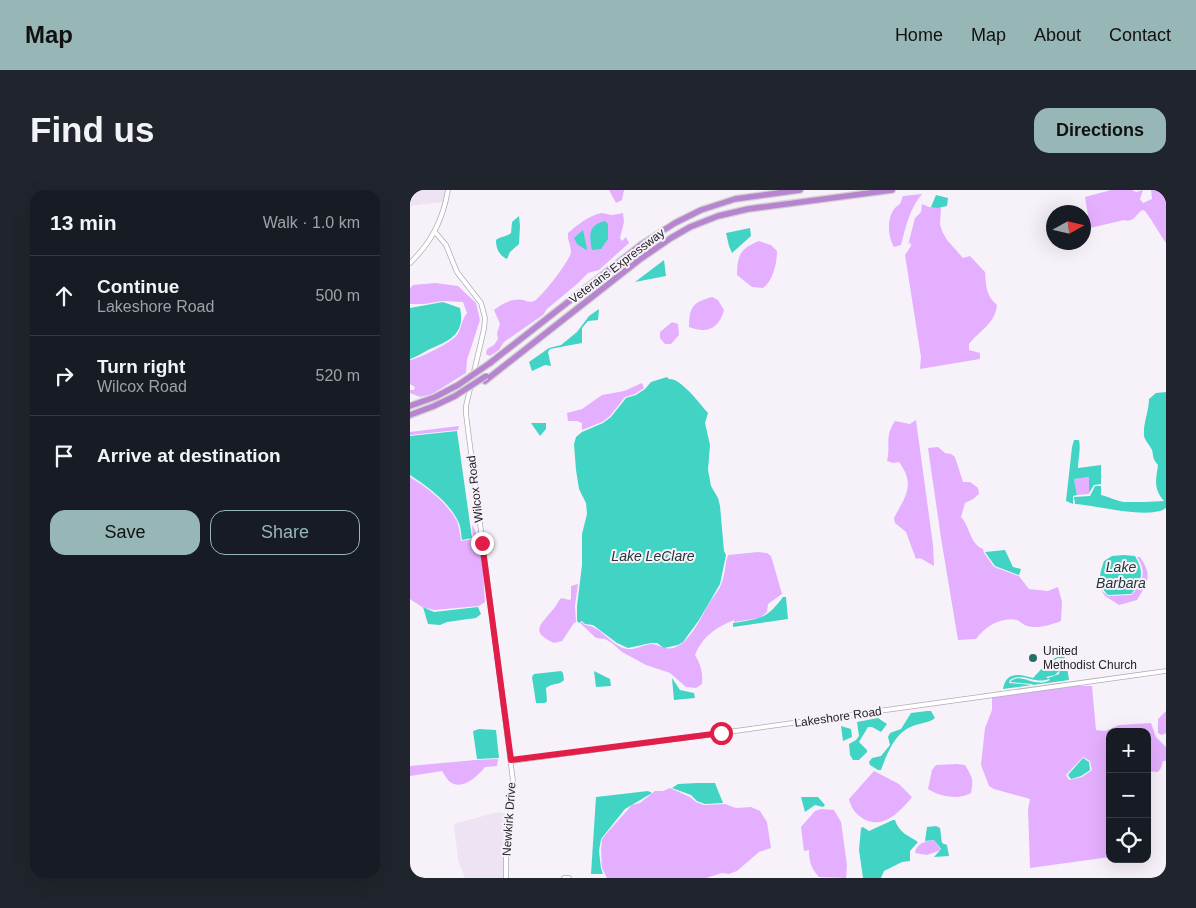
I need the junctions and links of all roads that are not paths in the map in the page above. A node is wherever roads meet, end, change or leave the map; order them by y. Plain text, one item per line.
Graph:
1 (448, 190) edge
2 (800, 190) edge
3 (892, 190) edge
4 (435, 232) junction
5 (410, 263) edge
6 (410, 406) edge
7 (410, 416) edge
8 (1166, 671) edge
9 (511, 760) junction
10 (506, 878) edge
11 (564, 878) edge
12 (569, 878) edge

1 - 4 street
2 - 6 highway, Veterans Expressway, bridge
3 - 7 highway, Veterans Expressway, bridge
4 - 5 street
4 - 9 street, Wilcox Road
8 - 9 street, Lakeshore Road
9 - 10 street, Newkirk Drive
11 - 12 street

